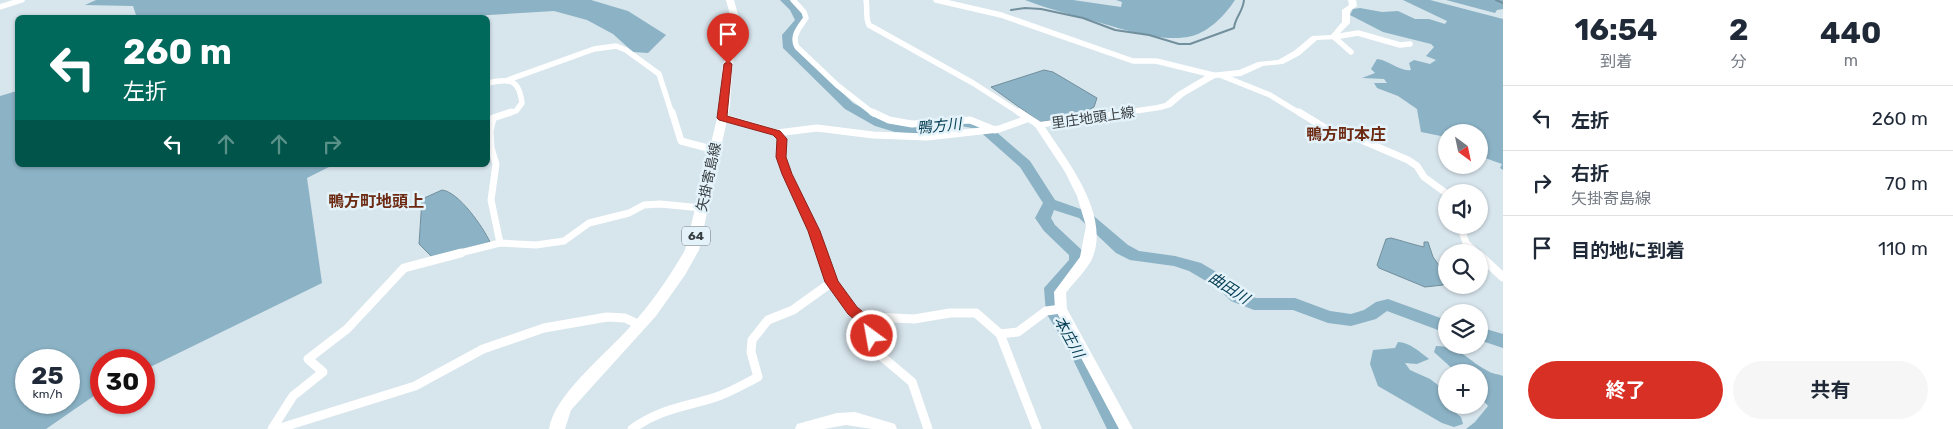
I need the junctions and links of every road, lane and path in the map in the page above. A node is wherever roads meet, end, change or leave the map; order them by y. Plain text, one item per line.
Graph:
1 (22, 0) edge
2 (730, 0) edge
3 (793, 0) edge
4 (866, 0) edge
5 (936, 0) edge
6 (1352, 0) edge
7 (0, 7) edge
8 (1334, 37) junction
9 (1410, 44) dead end
10 (1351, 52) dead end
11 (1217, 75) junction
12 (508, 80) junction
13 (490, 83) edge
14 (722, 118) junction
15 (1028, 119) junction
16 (1039, 126) junction
17 (992, 130) junction
18 (777, 133) junction
19 (715, 150) junction
20 (1438, 187) edge
21 (702, 208) junction
22 (500, 243) junction
23 (1488, 263) edge
24 (1503, 277) edge
25 (832, 282) junction
26 (1059, 309) junction
27 (863, 319) junction
28 (640, 325) junction
29 (1000, 334) junction
30 (272, 429) edge
31 (277, 429) edge
32 (557, 429) edge
33 (632, 429) edge
34 (803, 429) edge
35 (889, 429) edge
36 (928, 429) edge
37 (1037, 429) edge
38 (1126, 429) edge

1 - 7 street
2 - 14 main road, 矢掛寄島線 / 64
3 - 17 street
4 - 15 street
5 - 11 street
6 - 8 main road
8 - 9 street
8 - 10 street
8 - 11 main road, 里庄地頭上線
11 - 16 main road, 里庄地頭上線
11 - 20 street
12 - 13 street
12 - 19 street
12 - 22 street
14 - 18 street
14 - 19 main road, 矢掛寄島線 / 64
15 - 16 street
15 - 17 street
16 - 26 main road, 里庄地頭上線
17 - 18 street
18 - 25 street
19 - 21 main road, 矢掛寄島線 / 64
21 - 22 street
21 - 28 main road, 矢掛寄島線 / 64
22 - 30 street
23 - 24 street
25 - 27 street
25 - 33 street
26 - 29 street
26 - 38 main road
27 - 29 street
27 - 36 street
28 - 31 street
28 - 32 main road, 矢掛寄島線 / 64
29 - 37 street
34 - 35 main road

